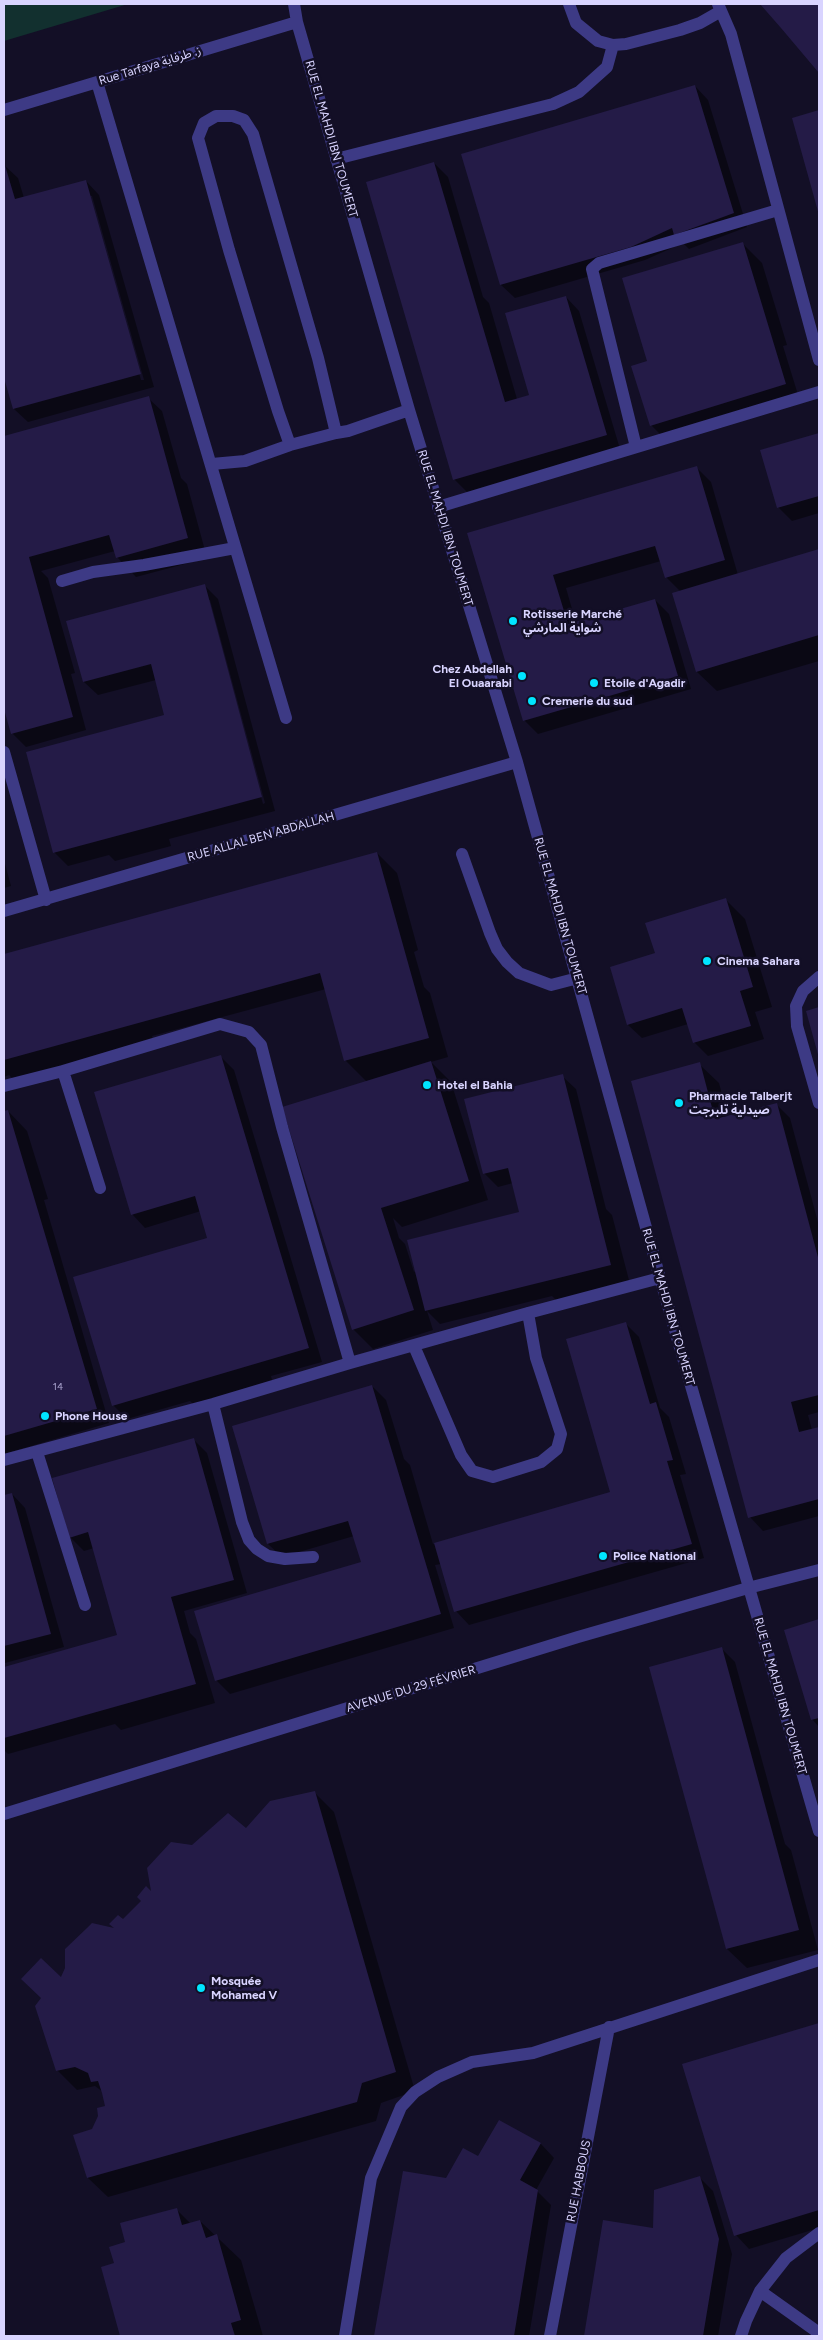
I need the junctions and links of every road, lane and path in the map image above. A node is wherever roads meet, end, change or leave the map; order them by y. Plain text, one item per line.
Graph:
1 (294, 4) edge
2 (569, 4) edge
3 (720, 7) edge
4 (297, 22) junction
5 (613, 45) junction
6 (97, 82) junction
7 (4, 110) edge
8 (336, 159) junction
9 (778, 210) junction
10 (819, 360) edge
11 (819, 392) edge
12 (409, 410) junction
13 (336, 433) junction
14 (290, 446) junction
15 (636, 447) junction
16 (212, 464) junction
17 (438, 507) junction
18 (236, 548) junction
19 (62, 581) dead end
20 (286, 718) dead end
21 (4, 752) edge
22 (517, 762) junction
23 (462, 854) dead end
24 (46, 900) junction
25 (4, 911) edge
26 (819, 977) edge
27 (578, 978) junction
28 (63, 1071) junction
29 (4, 1086) edge
30 (819, 1102) edge
31 (100, 1188) dead end
32 (660, 1278) junction
33 (528, 1313) junction
34 (414, 1346) junction
35 (350, 1362) junction
36 (213, 1404) junction
37 (36, 1452) junction
38 (4, 1460) edge
39 (313, 1557) dead end
40 (819, 1570) edge
41 (748, 1588) junction
42 (85, 1606) dead end
43 (4, 1814) edge
44 (819, 1831) edge
45 (819, 1960) edge
46 (609, 2027) junction
47 (819, 2232) edge
48 (760, 2291) junction
49 (819, 2333) edge
50 (345, 2336) edge
51 (550, 2336) edge
52 (741, 2336) edge

1 - 4 street, RUE EL MAHDI IBN TOUMERT
2 - 5 street
3 - 5 street
3 - 9 street
4 - 6 street, Rue Tarfaya ز. طرفاية
4 - 8 street, RUE EL MAHDI IBN TOUMERT
5 - 8 street
6 - 7 street, Rue Tarfaya ز. طرفاية
6 - 16 street
8 - 12 street, RUE EL MAHDI IBN TOUMERT
9 - 10 street
9 - 15 street
11 - 15 street
12 - 13 street
12 - 17 street, RUE EL MAHDI IBN TOUMERT
13 - 14 street
13 - 14 street
14 - 16 street
15 - 17 street
16 - 18 street
17 - 22 street, RUE EL MAHDI IBN TOUMERT
18 - 19 street
18 - 20 street
21 - 24 street
22 - 24 street, RUE ALLAL BEN ABDALLAH
22 - 27 street, RUE EL MAHDI IBN TOUMERT
23 - 27 street
24 - 25 street, RUE ALLAL BEN ABDALLAH
26 - 30 street
27 - 32 street, RUE EL MAHDI IBN TOUMERT
28 - 29 street
28 - 31 street
28 - 35 street
32 - 33 street
32 - 41 street, RUE EL MAHDI IBN TOUMERT
33 - 34 street
33 - 34 street
34 - 35 street
35 - 36 street
36 - 37 street
36 - 39 street
37 - 38 street
37 - 42 street
40 - 41 street, AVENUE DU 29 FÉVRIER
41 - 43 street, AVENUE DU 29 FÉVRIER
41 - 44 street, RUE EL MAHDI IBN TOUMERT
45 - 46 street
46 - 50 street
46 - 51 street, RUE HABBOUS
47 - 48 street
48 - 49 street
48 - 52 street

